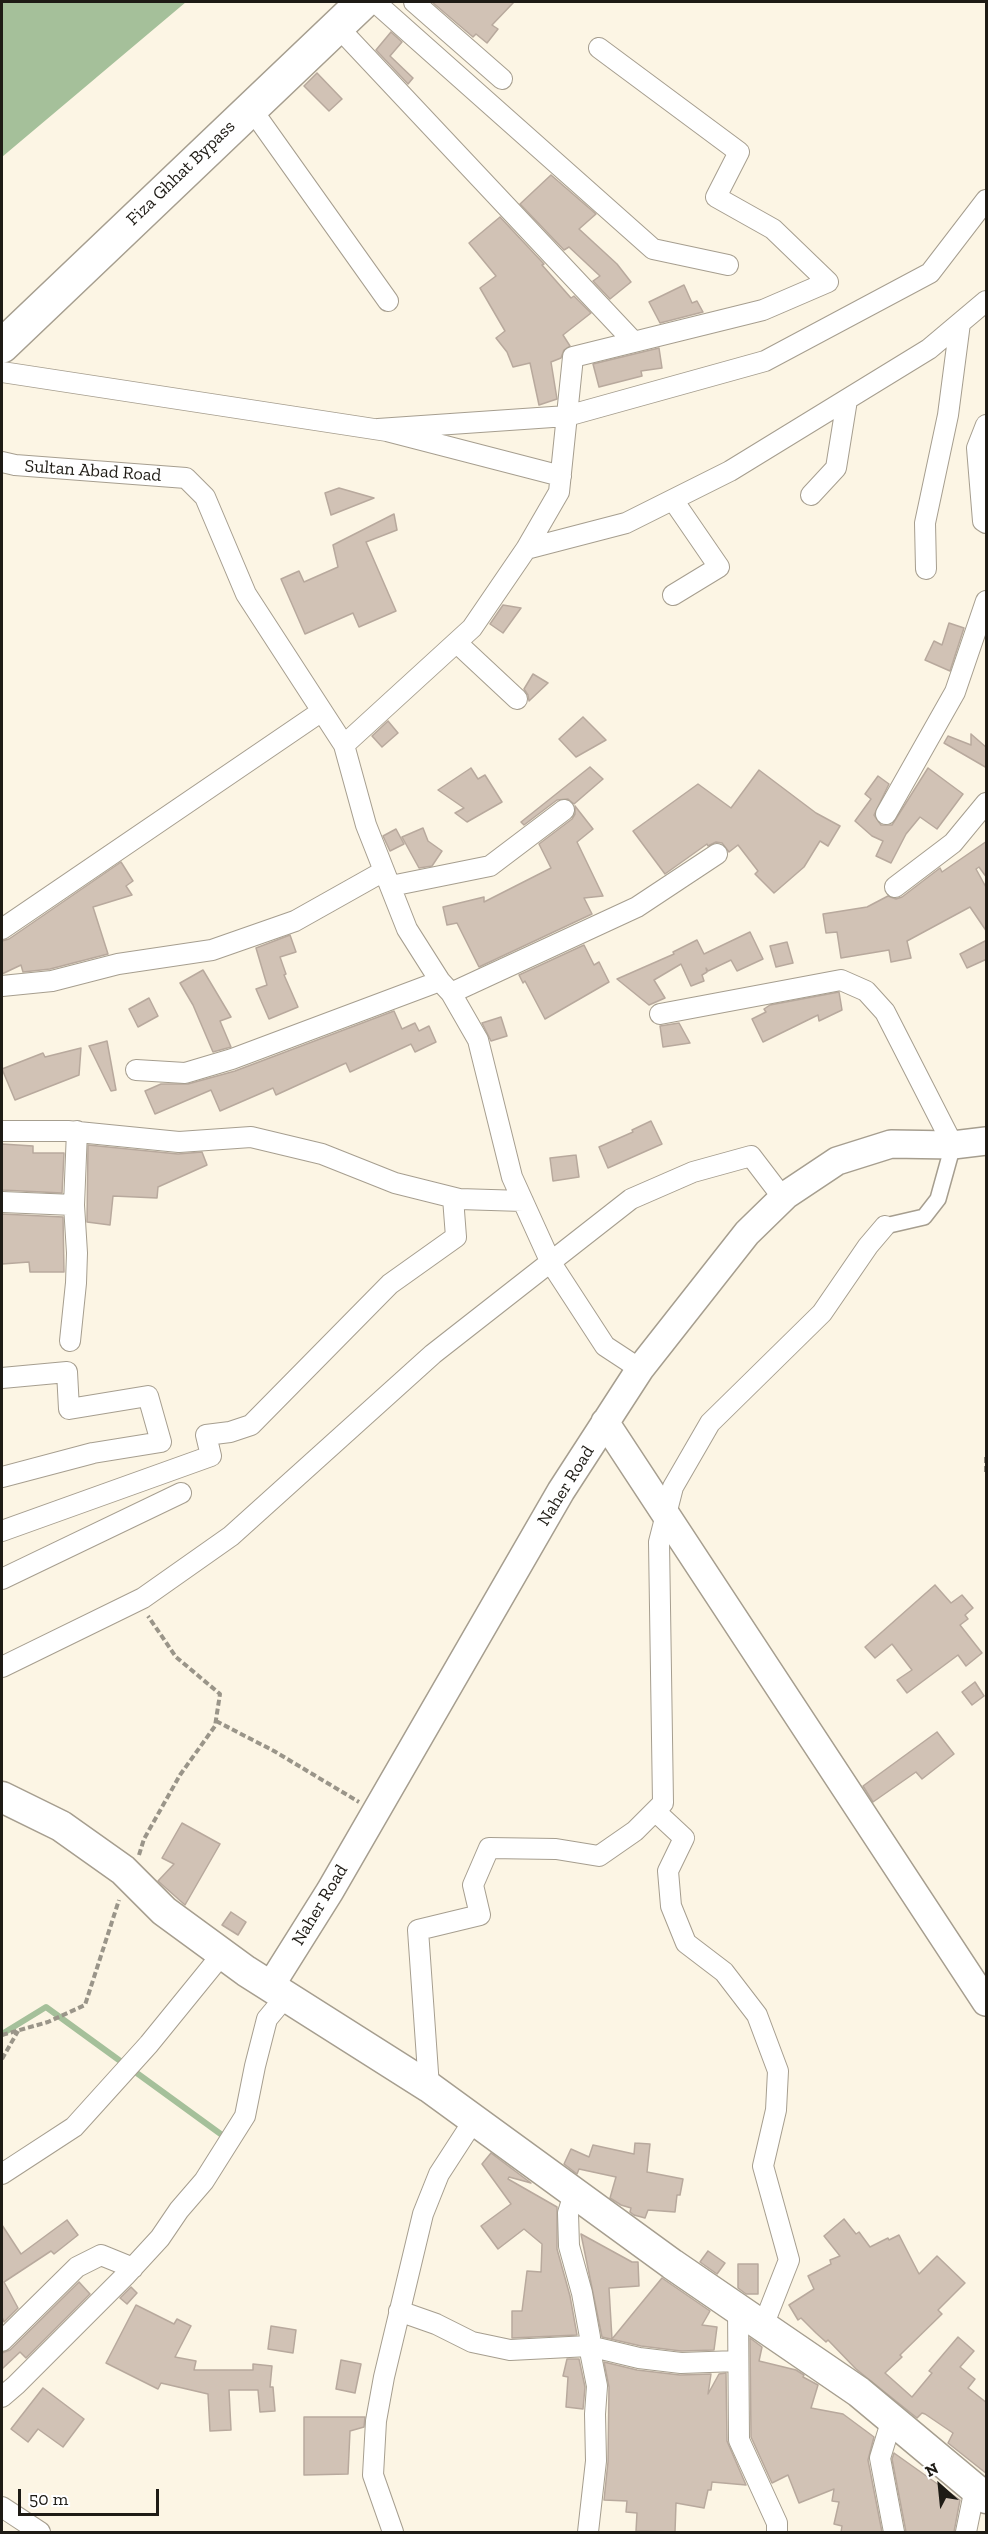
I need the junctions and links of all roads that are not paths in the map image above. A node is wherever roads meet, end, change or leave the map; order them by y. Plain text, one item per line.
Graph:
1 (363, 2) edge
2 (375, 2) edge
3 (414, 2) edge
4 (337, 26) junction
5 (599, 48) dead end
6 (502, 79) dead end
7 (250, 107) junction
8 (987, 200) edge
9 (728, 265) dead end
10 (388, 301) dead end
11 (987, 301) edge
12 (960, 323) junction
13 (634, 342) junction
14 (2, 346) edge
15 (2, 372) edge
16 (847, 400) junction
17 (567, 416) junction
18 (987, 425) edge
19 (378, 429) junction
20 (2, 462) edge
21 (561, 476) junction
22 (811, 495) dead end
23 (673, 500) junction
24 (987, 523) edge
25 (526, 549) junction
26 (926, 569) dead end
27 (673, 595) dead end
28 (987, 601) edge
29 (457, 644) junction
30 (517, 699) dead end
31 (322, 711) junction
32 (344, 745) junction
33 (987, 803) edge
34 (564, 810) dead end
35 (886, 814) dead end
36 (717, 854) dead end
37 (387, 879) junction
38 (895, 887) dead end
39 (2, 929) edge
40 (2, 986) edge
41 (446, 987) junction
42 (660, 1014) dead end
43 (136, 1070) dead end
44 (2, 1131) edge
45 (77, 1131) junction
46 (987, 1141) edge
47 (953, 1145) junction
48 (453, 1198) junction
49 (783, 1198) junction
50 (523, 1201) junction
51 (2, 1202) edge
52 (74, 1205) junction
53 (885, 1226) joint
54 (551, 1263) junction
55 (70, 1341) dead end
56 (640, 1369) junction
57 (2, 1378) edge
58 (605, 1422) junction
59 (2, 1477) edge
60 (181, 1493) dead end
61 (666, 1515) junction
62 (2, 1531) edge
63 (2, 1579) edge
64 (2, 1667) edge
65 (2, 1797) edge
66 (655, 1811) junction
67 (223, 1953) junction
68 (279, 1990) junction
69 (987, 2002) edge
70 (429, 2087) junction
71 (474, 2120) junction
72 (2, 2174) edge
73 (574, 2194) junction
74 (133, 2268) junction
75 (738, 2309) junction
76 (399, 2311) junction
77 (763, 2326) junction
78 (4, 2333) edge
79 (589, 2346) junction
80 (737, 2361) junction
81 (2, 2397) edge
82 (892, 2419) junction
83 (981, 2493) edge
84 (2, 2507) edge
85 (40, 2532) edge
86 (393, 2532) edge
87 (588, 2532) edge
88 (777, 2532) edge
89 (894, 2532) edge
90 (966, 2532) edge

1 - 4 highway, Fiza Ghhat Bypass
2 - 9 street
3 - 6 street
4 - 7 highway, Fiza Ghhat Bypass
4 - 13 street
5 - 13 street
7 - 10 street
7 - 14 highway, Fiza Ghhat Bypass
8 - 17 street
11 - 12 street
12 - 16 street
12 - 26 street
13 - 17 street
15 - 19 street
16 - 22 street
16 - 23 street
17 - 19 street
17 - 21 street
18 - 24 street
19 - 21 street
20 - 31 street, Sultan Abad Road
21 - 25 street
23 - 25 street
23 - 27 street
25 - 29 street
28 - 35 street
29 - 30 street
29 - 32 street
31 - 32 street
31 - 39 street
32 - 37 street
33 - 38 street
34 - 37 street
36 - 41 street
37 - 40 street
37 - 41 street
41 - 43 street
41 - 50 street
42 - 47 street
44 - 45 street
45 - 48 street
45 - 52 street
46 - 47 main road, Naher Road
47 - 49 main road, Naher Road
47 - 53 street
48 - 50 street
48 - 62 street
49 - 54 street
49 - 56 main road, Naher Road
50 - 54 street
51 - 52 street
52 - 55 street
53 - 61 street
54 - 56 street
54 - 64 street
56 - 58 main road, Naher Road
57 - 59 street
58 - 61 main road
58 - 68 main road, Naher Road
60 - 63 street
61 - 66 street
61 - 69 main road
65 - 67 main road
66 - 70 street
66 - 77 street
67 - 68 main road
67 - 72 street
68 - 70 main road
68 - 74 street
70 - 71 main road
71 - 73 main road
71 - 76 street
73 - 75 main road
73 - 79 street
74 - 78 street
74 - 81 street
75 - 77 main road
75 - 80 street
76 - 79 street
76 - 86 street
77 - 82 main road
79 - 80 street
79 - 87 street
80 - 88 street
82 - 83 main road
82 - 89 street
83 - 90 street
84 - 85 street

